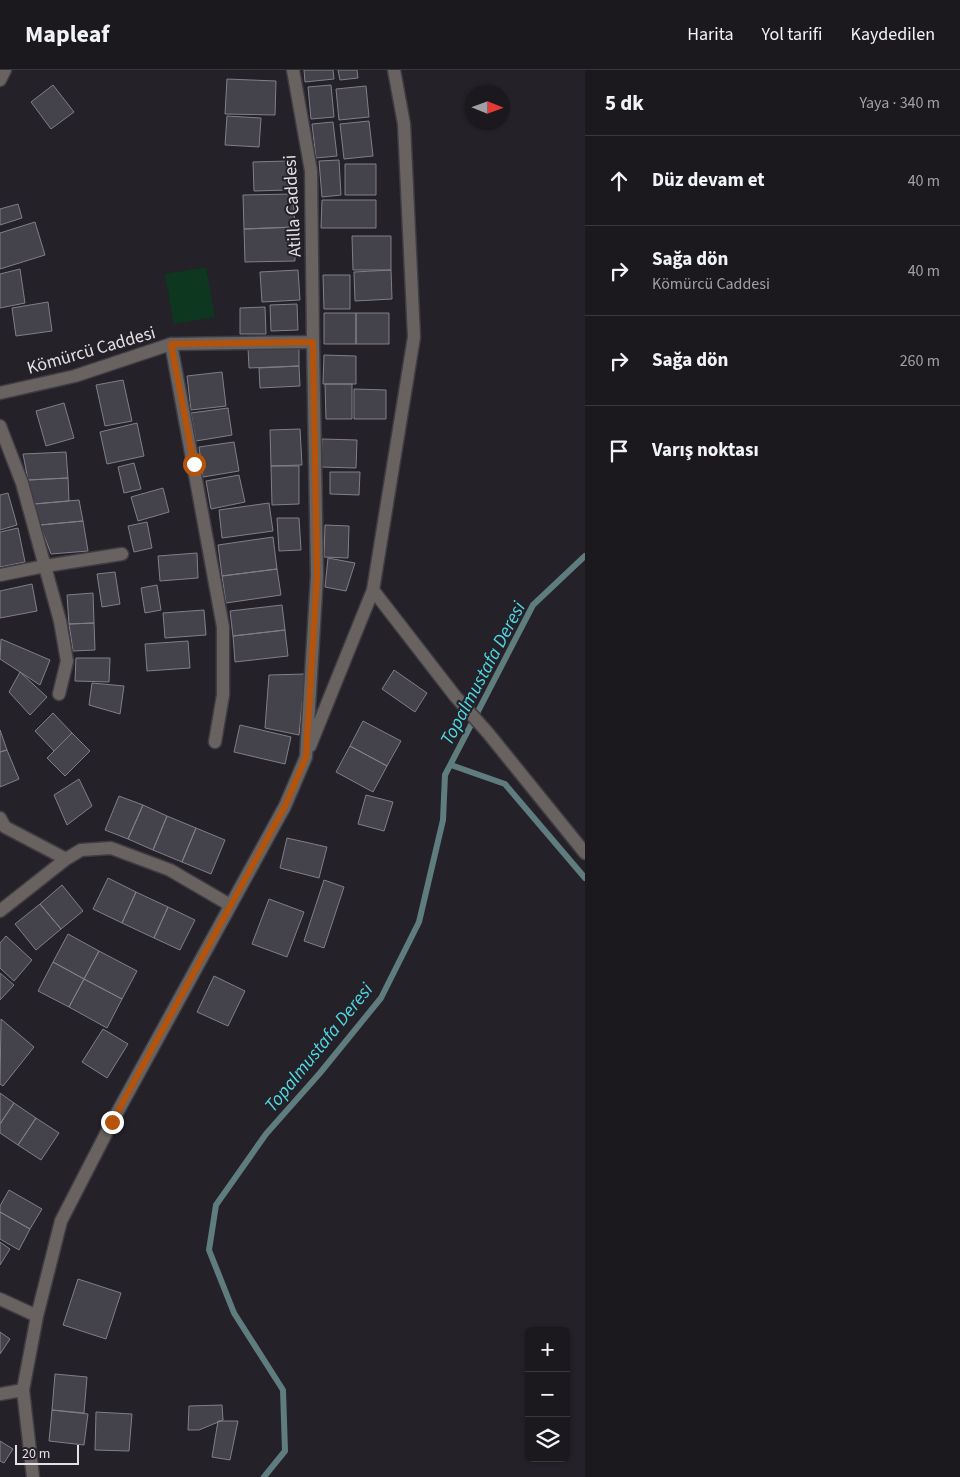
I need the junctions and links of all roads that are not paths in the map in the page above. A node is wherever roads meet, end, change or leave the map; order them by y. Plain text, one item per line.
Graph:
1 (5, 70) edge
2 (293, 70) edge
3 (394, 70) edge
4 (0, 80) edge
5 (313, 342) junction
6 (171, 344) junction
7 (0, 393) edge
8 (0, 426) edge
9 (122, 554) dead end
10 (45, 566) junction
11 (0, 575) edge
12 (374, 590) junction
13 (59, 694) dead end
14 (215, 742) dead end
15 (306, 757) junction
16 (0, 818) edge
17 (585, 853) edge
18 (66, 859) junction
19 (230, 905) junction
20 (0, 911) edge
21 (0, 1299) edge
22 (37, 1316) junction
23 (24, 1390) junction
24 (0, 1394) edge
25 (33, 1477) edge

1 - 4 street
2 - 5 street, Atilla Caddesi
3 - 12 street
5 - 6 street, Kömürcü Caddesi
5 - 15 street, Atilla Caddesi
6 - 7 street, Kömürcü Caddesi
6 - 14 street
8 - 10 street
9 - 10 street
10 - 11 street
10 - 13 street
12 - 15 street
12 - 17 street
15 - 19 street
16 - 18 street
18 - 19 street
18 - 20 street
19 - 22 street
21 - 22 street
22 - 23 street
23 - 24 street
23 - 25 street

